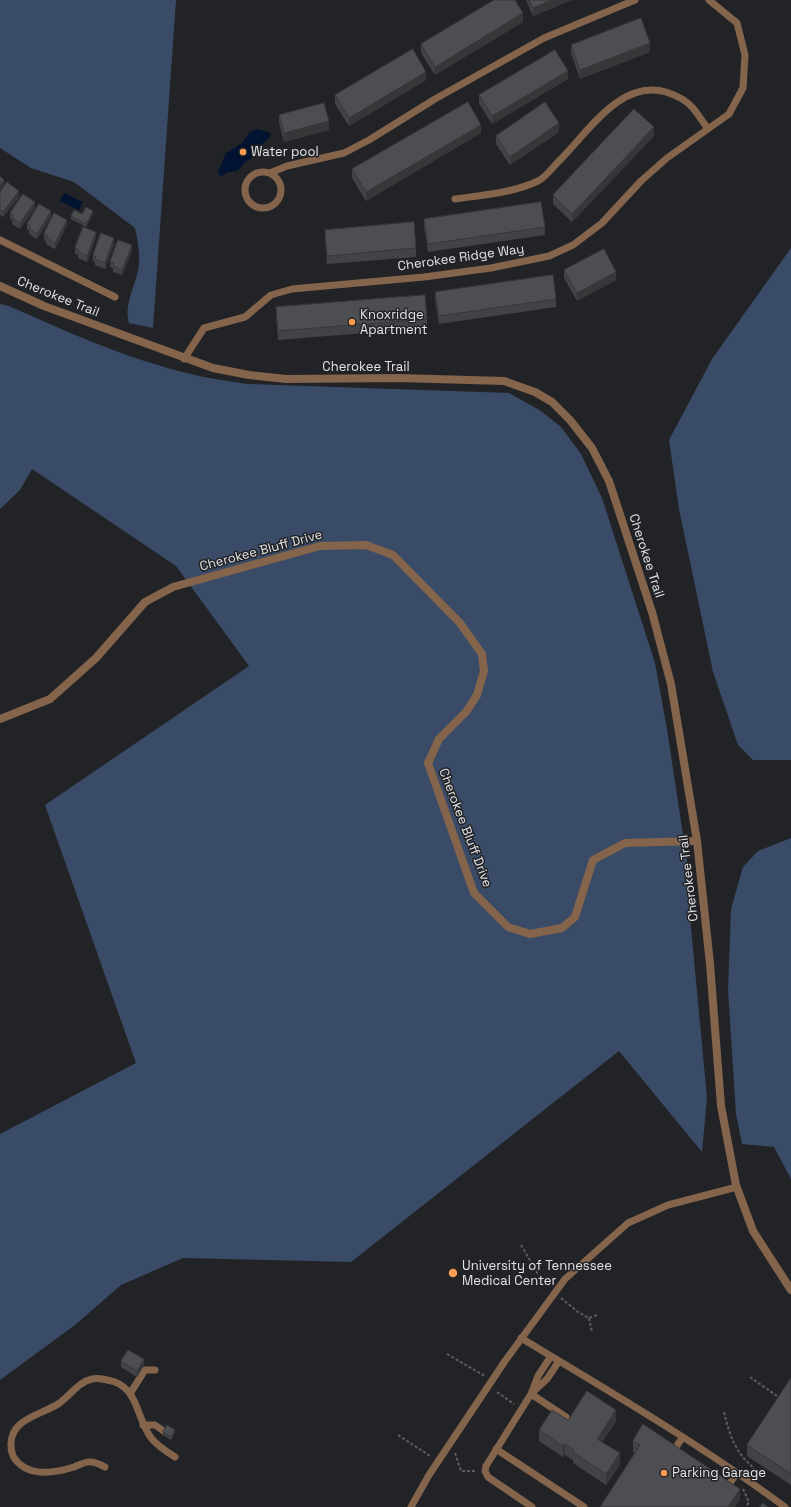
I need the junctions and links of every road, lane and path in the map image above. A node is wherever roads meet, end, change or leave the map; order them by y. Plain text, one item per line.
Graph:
1 (635, 0) edge
2 (709, 0) edge
3 (708, 130) junction
4 (270, 173) junction
5 (455, 199) dead end
6 (0, 240) edge
7 (0, 286) edge
8 (115, 297) dead end
9 (184, 359) junction
10 (0, 719) edge
11 (697, 840) junction
12 (736, 1187) junction
13 (791, 1290) edge
14 (589, 1318) dead end
15 (592, 1332) dead end
16 (521, 1338) junction
17 (551, 1356) junction
18 (559, 1361) junction
19 (155, 1370) dead end
20 (750, 1377) dead end
21 (131, 1392) junction
22 (531, 1394) junction
23 (782, 1399) edge
24 (724, 1412) dead end
25 (566, 1416) dead end
26 (143, 1425) junction
27 (165, 1432) edge
28 (398, 1435) dead end
29 (683, 1437) junction
30 (496, 1449) junction
31 (671, 1454) edge
32 (176, 1457) dead end
33 (432, 1457) dead end
34 (105, 1467) dead end
35 (461, 1471) dead end
36 (468, 1471) dead end
37 (737, 1473) junction
38 (747, 1479) junction
39 (725, 1491) edge
40 (411, 1507) edge
41 (532, 1507) edge
42 (584, 1507) edge
43 (746, 1507) edge
44 (785, 1507) edge

1 - 4 lane
2 - 3 lane, Cherokee Ridge Way
3 - 5 lane
3 - 9 lane, Cherokee Ridge Way
4 - 4 lane
6 - 8 lane
7 - 9 street, Cherokee Trail
9 - 11 street, Cherokee Trail
10 - 11 street, Cherokee Bluff Drive
11 - 12 street, Cherokee Trail
12 - 13 street, Cherokee Trail
12 - 16 lane
14 - 15 path
16 - 17 lane
16 - 40 lane
17 - 18 lane
17 - 22 lane
18 - 22 lane
18 - 29 lane
19 - 21 lane
20 - 23 path
21 - 26 lane
21 - 34 lane
22 - 25 lane
22 - 30 lane
24 - 38 path
26 - 27 lane
26 - 32 lane
28 - 33 path
29 - 31 lane
29 - 37 lane
30 - 41 lane
30 - 42 lane
35 - 36 path
37 - 38 lane
37 - 39 lane
38 - 43 path
38 - 44 lane

